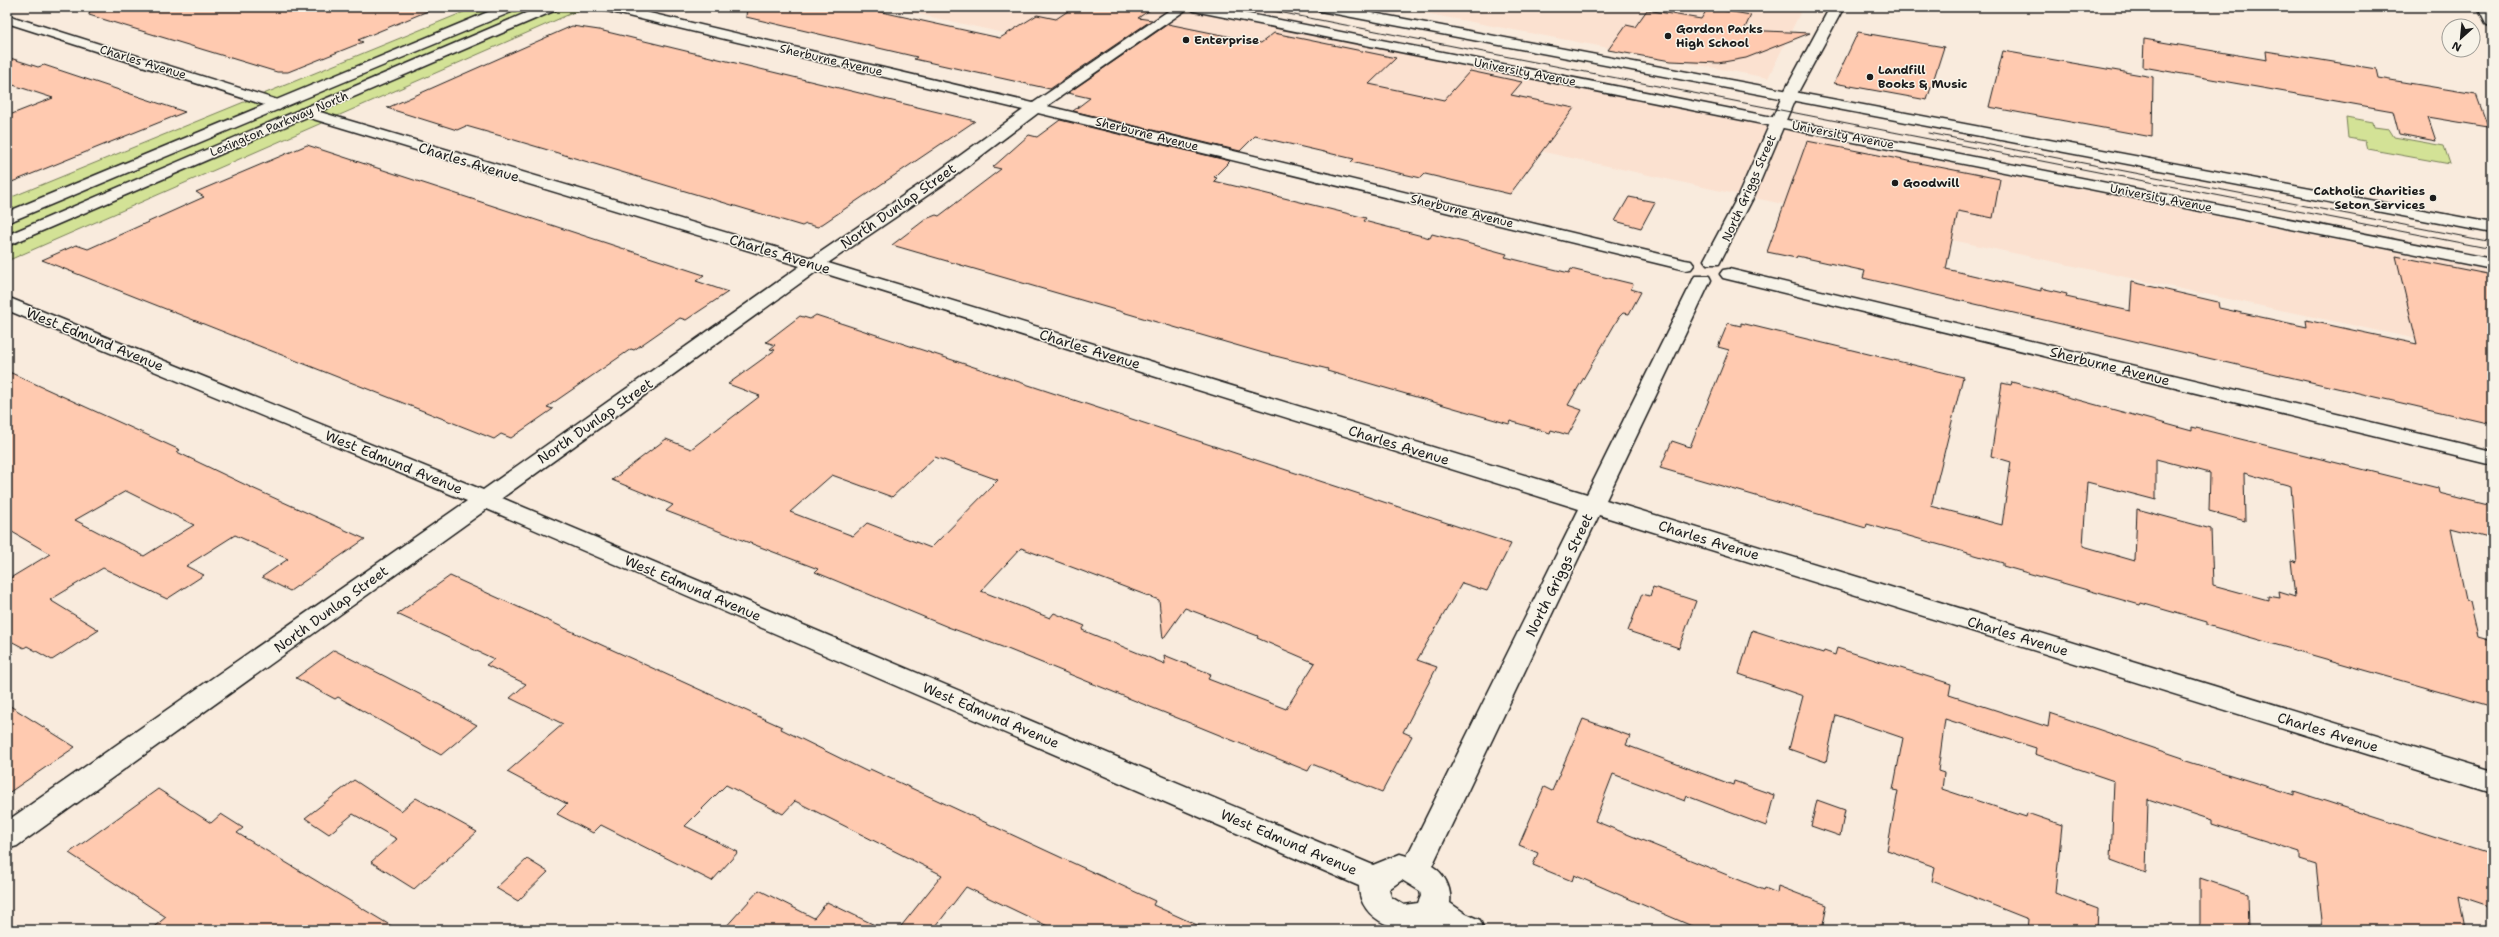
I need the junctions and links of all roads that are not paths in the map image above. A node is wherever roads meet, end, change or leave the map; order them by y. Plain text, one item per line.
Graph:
1 (511, 7) edge
2 (552, 7) edge
3 (607, 7) edge
4 (1183, 7) edge
5 (1194, 7) edge
6 (1320, 7) edge
7 (1837, 7) edge
8 (2485, 7) edge
9 (7, 19) edge
10 (2492, 22) edge
11 (1790, 94) junction
12 (279, 105) junction
13 (1036, 108) junction
14 (304, 112) junction
15 (1778, 122) junction
16 (7, 218) edge
17 (2492, 228) edge
18 (7, 241) edge
19 (814, 264) junction
20 (2492, 264) edge
21 (1700, 269) junction
22 (7, 303) edge
23 (2492, 458) edge
24 (484, 499) junction
25 (1593, 504) junction
26 (2492, 782) edge
27 (7, 837) edge
28 (1415, 870) junction
29 (1376, 880) junction
30 (1432, 907) junction
31 (1389, 924) edge
32 (1469, 930) edge

1 - 12 street, Lexington Parkway North
2 - 14 street, Lexington Parkway North
3 - 13 street, Sherburne Avenue
4 - 13 street, North Dunlap Street
5 - 15 street, University Avenue
6 - 11 street, University Avenue
7 - 11 street, North Griggs Street
8 - 10 street
9 - 12 street, Charles Avenue
11 - 15 street, North Griggs Street
11 - 17 street, University Avenue
12 - 16 street, Lexington Parkway North
13 - 19 street, North Dunlap Street
13 - 21 street, Sherburne Avenue
14 - 18 street, Lexington Parkway North
14 - 19 street, Charles Avenue
15 - 20 street, University Avenue
15 - 21 street, North Griggs Street
19 - 24 street, North Dunlap Street
19 - 25 street, Charles Avenue
21 - 23 street, Sherburne Avenue
21 - 25 street, North Griggs Street
22 - 24 street, West Edmund Avenue
24 - 27 street, North Dunlap Street
24 - 29 street, West Edmund Avenue
25 - 26 street, Charles Avenue
25 - 28 street, North Griggs Street
28 - 29 street
28 - 30 street
29 - 31 street
30 - 31 street
30 - 32 street

